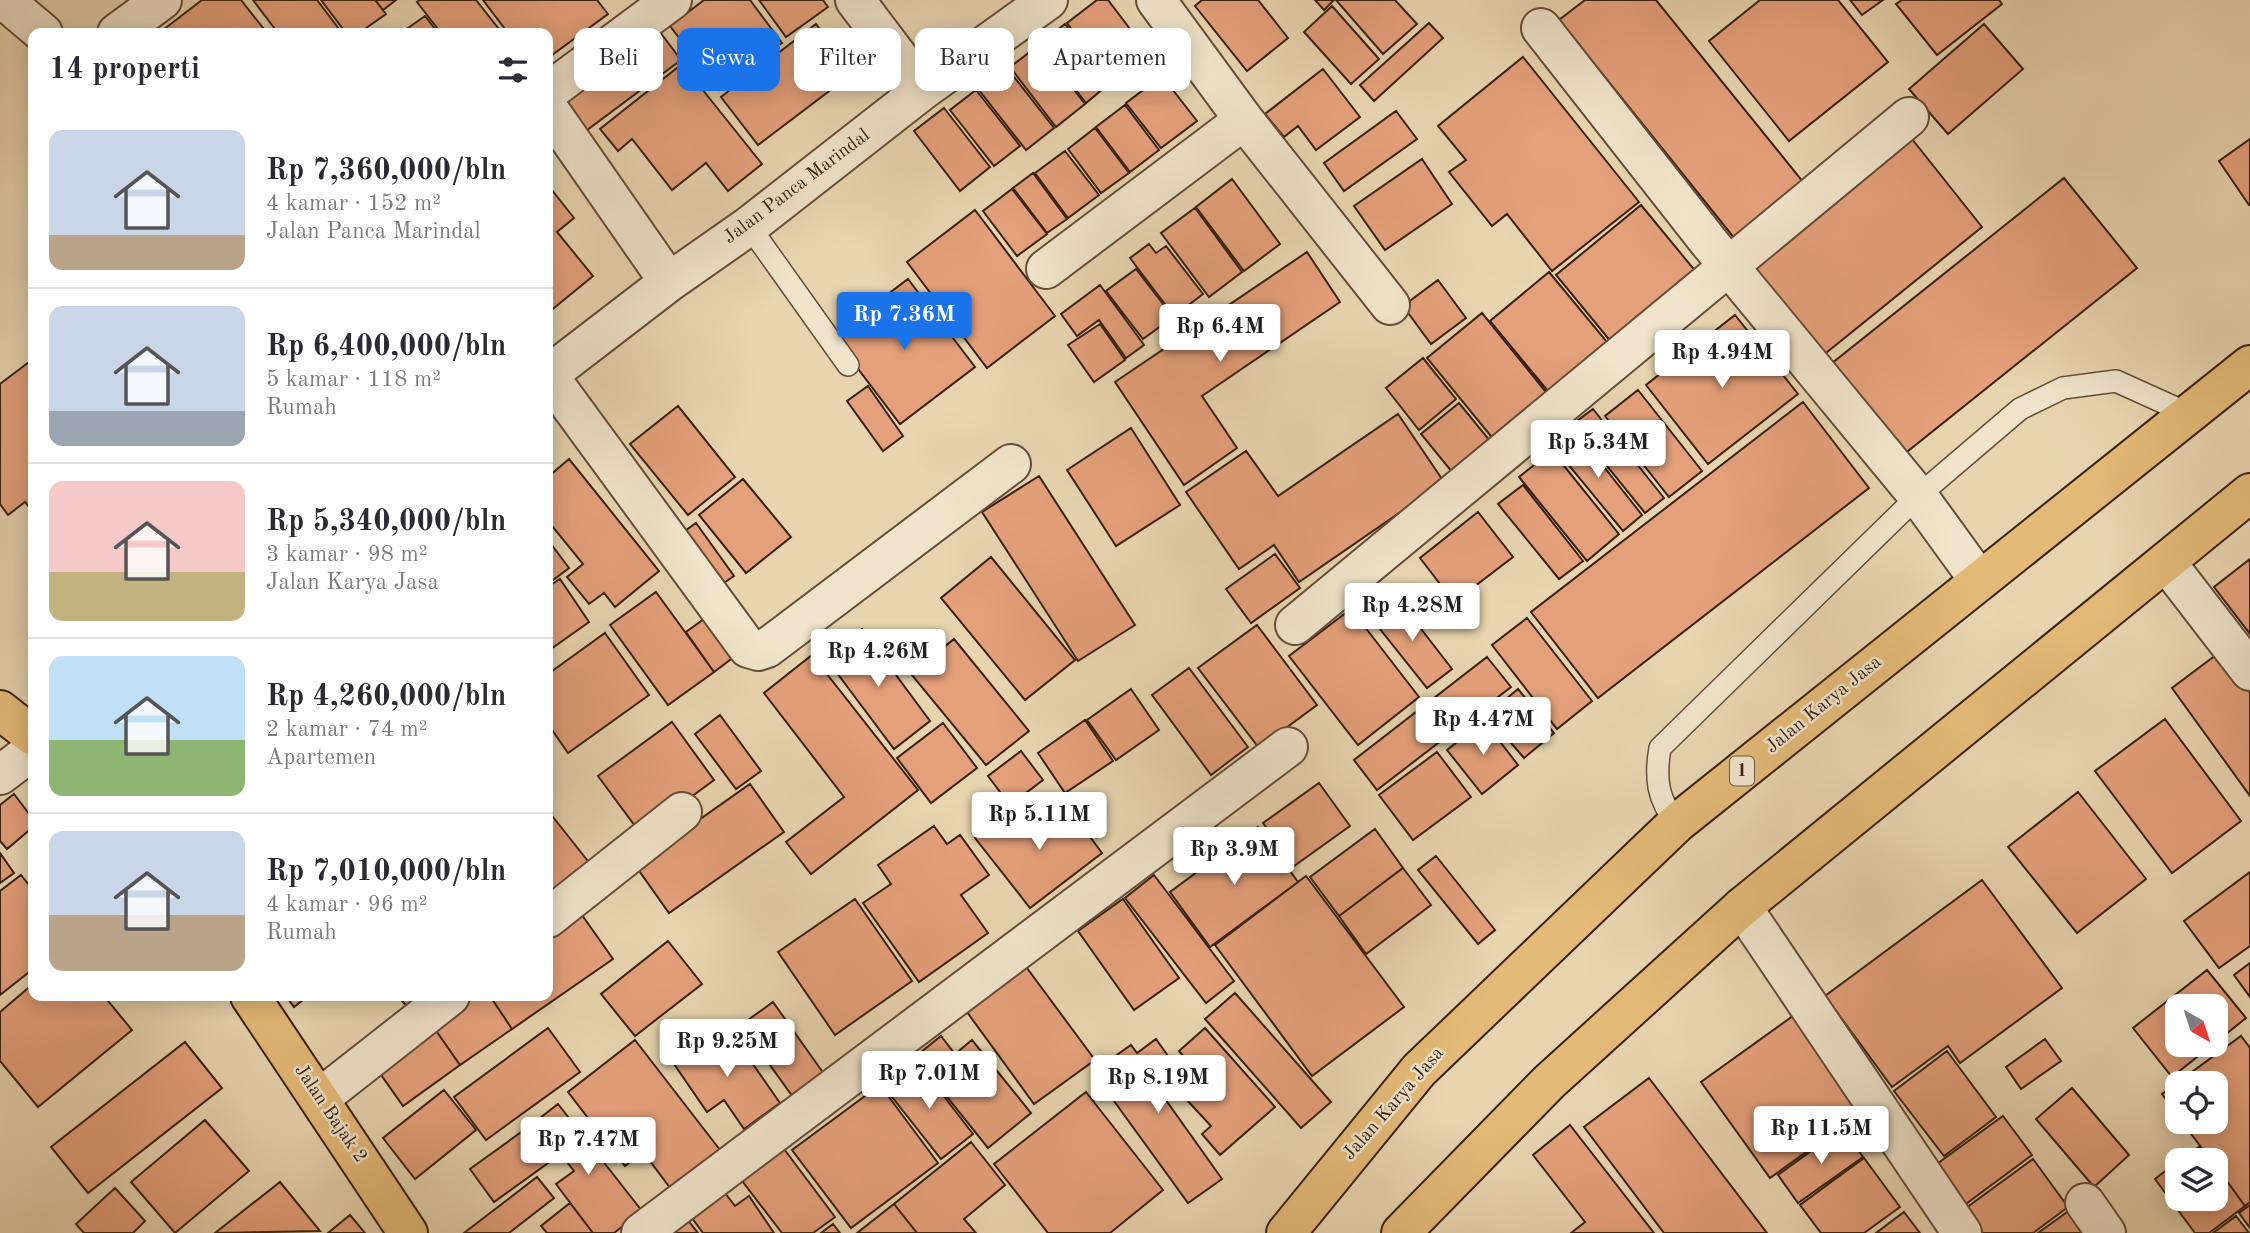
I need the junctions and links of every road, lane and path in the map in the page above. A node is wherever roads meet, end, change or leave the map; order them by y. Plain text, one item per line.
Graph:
1 (4, 0) edge
2 (162, 0) edge
3 (672, 0) edge
4 (855, 0) edge
5 (1048, 0) edge
6 (1156, 0) edge
7 (37, 28) edge
8 (124, 28) edge
9 (1009, 28) edge
10 (1541, 28) dead end
11 (915, 79) edge
12 (553, 88) edge
13 (922, 91) edge
14 (553, 115) edge
15 (1909, 117) dead end
16 (1244, 120) junction
17 (750, 226) junction
18 (1730, 267) junction
19 (1046, 269) dead end
20 (669, 282) junction
21 (1390, 305) dead end
22 (848, 365) dead end
23 (2250, 365) edge
24 (553, 371) edge
25 (553, 382) edge
26 (2189, 414) junction
27 (1011, 464) dead end
28 (2250, 494) edge
29 (1917, 496) junction
30 (2166, 562) junction
31 (1979, 580) junction
32 (1295, 625) dead end
33 (2250, 671) edge
34 (0, 710) edge
35 (28, 732) edge
36 (1288, 747) dead end
37 (28, 754) edge
38 (0, 775) edge
39 (682, 812) dead end
40 (1677, 823) junction
41 (1742, 907) junction
42 (553, 914) edge
43 (253, 1001) edge
44 (444, 1001) edge
45 (320, 1098) junction
46 (408, 1233) edge
47 (641, 1233) edge
48 (1286, 1233) edge
49 (1401, 1233) edge
50 (1962, 1233) edge

1 - 7 street
2 - 8 street
3 - 12 street
4 - 11 street
5 - 9 street, Jalan Panca Marindal
6 - 16 street
10 - 18 street
13 - 17 street, Jalan Panca Marindal
14 - 20 street
15 - 18 street
16 - 19 street
16 - 21 street
17 - 20 street, Jalan Panca Marindal
17 - 22 lane
18 - 29 street
18 - 32 street
20 - 24 street, Jalan Panca Marindal
23 - 26 main road, Jalan Karya Jasa / 1
25 - 27 street
26 - 29 lane
26 - 31 main road, Jalan Karya Jasa / 1
28 - 30 main road
29 - 31 street
29 - 40 lane
30 - 33 street
30 - 41 main road
31 - 40 main road, Jalan Karya Jasa / 1
34 - 35 main road
36 - 47 street
37 - 38 street
39 - 42 street
40 - 48 main road, Jalan Karya Jasa / 1
41 - 49 main road
41 - 50 street
43 - 45 main road, Jalan Bajak 2
44 - 45 street
45 - 46 main road, Jalan Bajak 2

